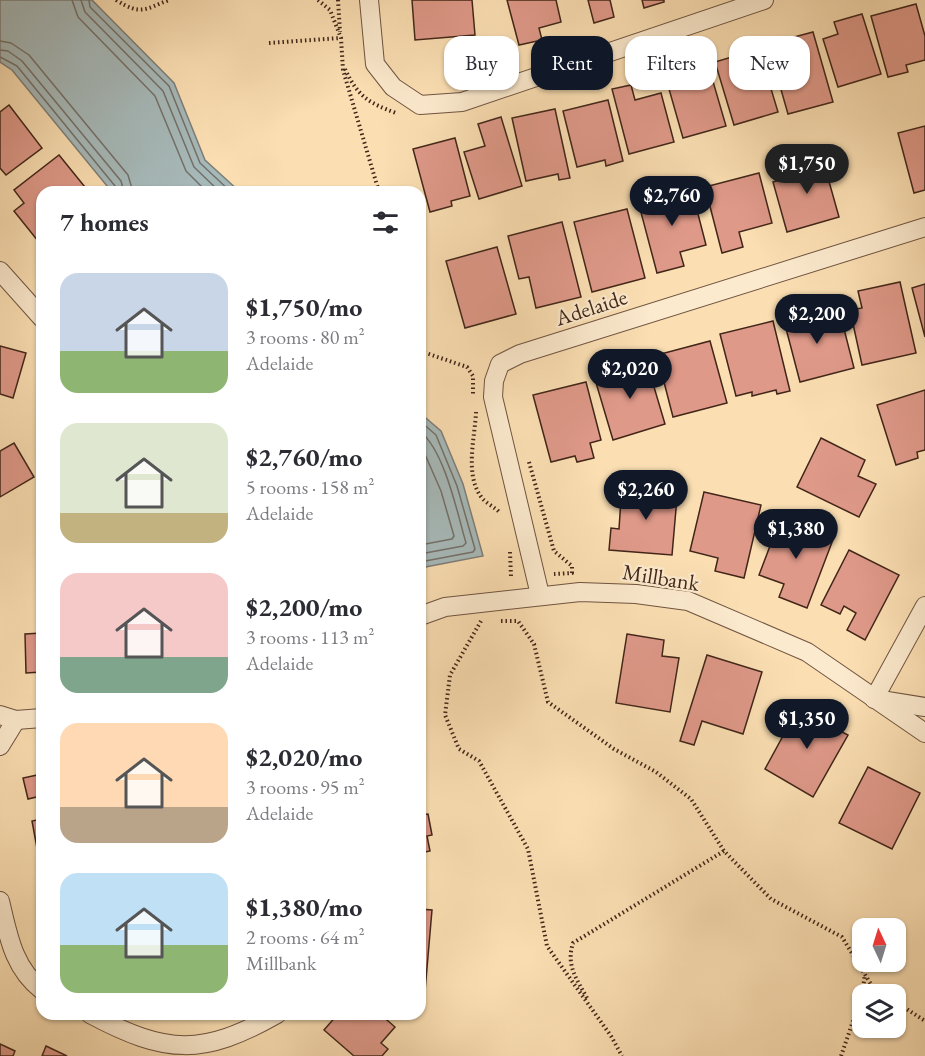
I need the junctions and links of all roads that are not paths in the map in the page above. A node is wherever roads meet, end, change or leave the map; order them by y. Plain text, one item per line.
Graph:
1 (369, 0) edge
2 (764, 0) edge
3 (925, 227) edge
4 (0, 271) edge
5 (36, 311) edge
6 (540, 595) junction
7 (925, 606) edge
8 (426, 614) edge
9 (874, 699) junction
10 (925, 707) edge
11 (8, 718) edge
12 (36, 718) edge
13 (925, 733) edge
14 (0, 746) edge
15 (0, 900) edge
16 (36, 985) edge
17 (103, 1020) edge
18 (269, 1020) edge

1 - 2 street
3 - 6 street, Adelaide
4 - 5 street
6 - 8 street, Millbank
6 - 9 street, Millbank
7 - 9 street
9 - 10 street, Millbank
9 - 13 street, Millbank
11 - 12 street
11 - 14 street
15 - 16 street
17 - 18 street

